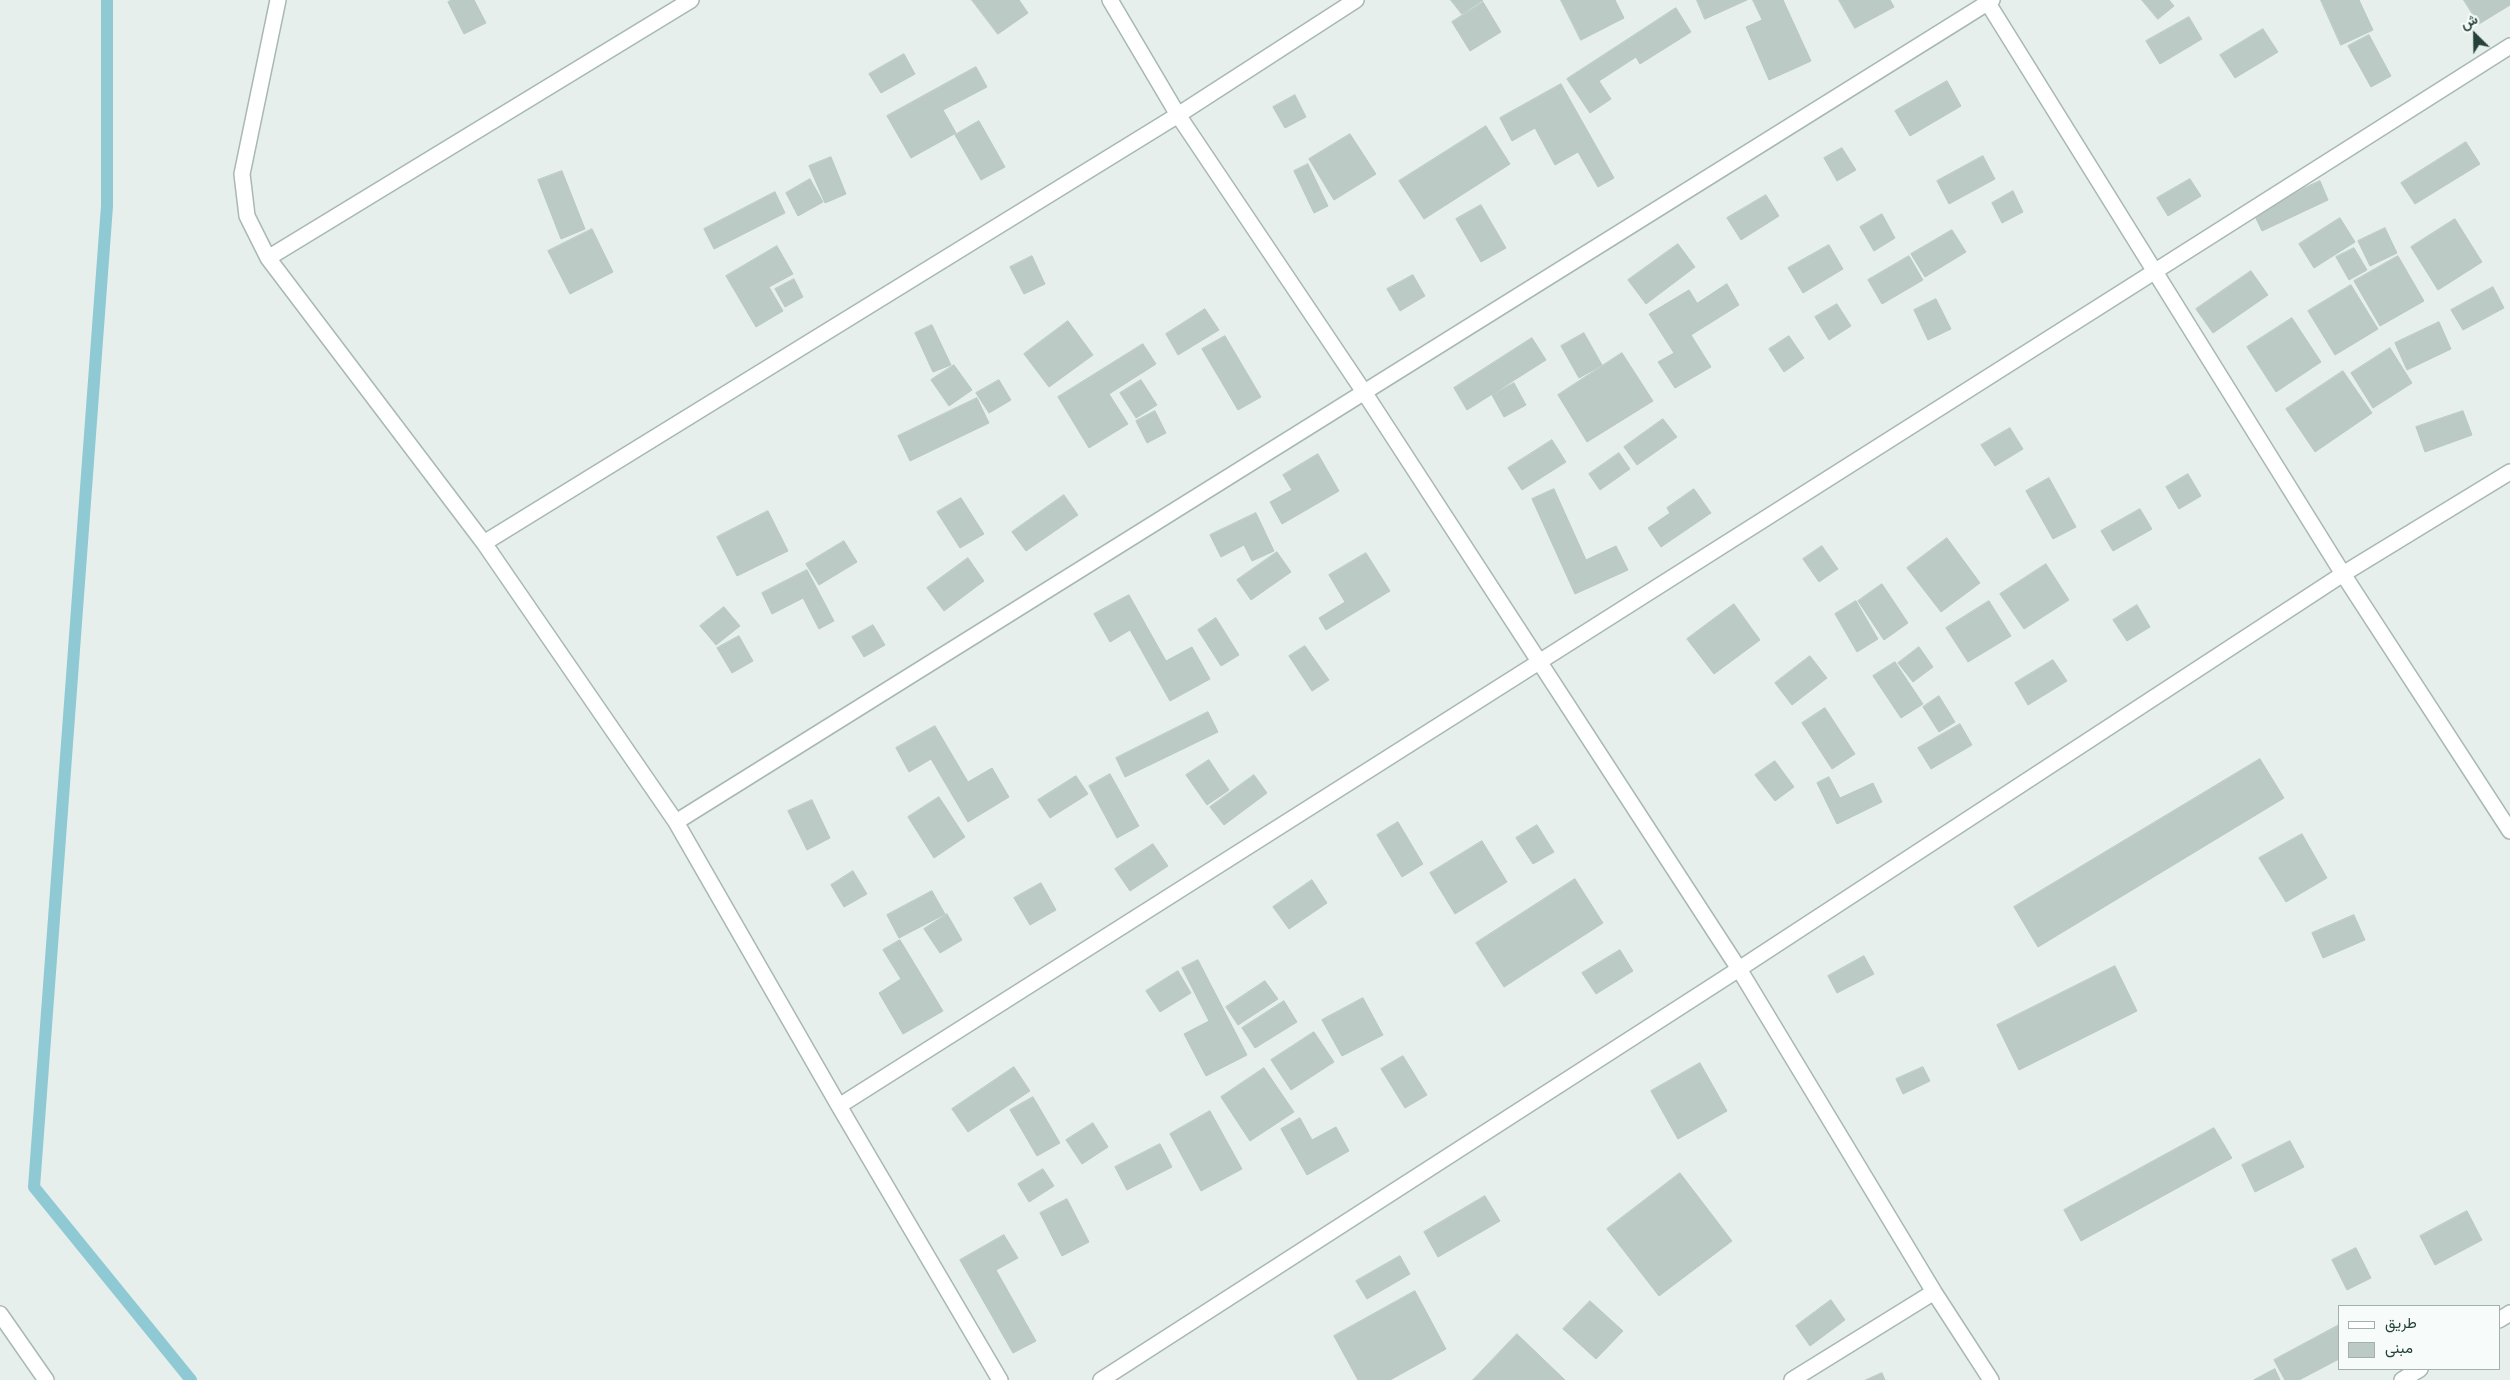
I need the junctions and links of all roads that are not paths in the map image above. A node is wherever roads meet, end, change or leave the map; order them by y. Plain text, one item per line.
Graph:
1 (278, 0) edge
2 (690, 0) edge
3 (1110, 0) edge
4 (1356, 0) edge
5 (1989, 1) edge
6 (2510, 46) edge
7 (1178, 115) junction
8 (268, 258) junction
9 (2155, 270) junction
10 (1364, 392) junction
11 (2510, 472) edge
12 (484, 542) junction
13 (2343, 574) junction
14 (1540, 659) junction
15 (676, 822) junction
16 (2510, 831) edge
17 (1739, 969) junction
18 (839, 1106) junction
19 (1934, 1292) junction
20 (0, 1314) edge
21 (2418, 1370) edge
22 (46, 1380) edge
23 (1000, 1380) edge
24 (1101, 1380) edge
25 (1792, 1380) edge
26 (1991, 1380) edge
27 (2402, 1380) edge

1 - 8 street
2 - 8 street
3 - 7 street
4 - 7 street
5 - 9 street
5 - 10 street
6 - 9 street
7 - 10 street
7 - 12 street
8 - 12 street
9 - 13 street
9 - 14 street
10 - 14 street
10 - 15 street
11 - 13 street
12 - 15 street
13 - 16 street
13 - 17 street
14 - 17 street
14 - 18 street
15 - 18 street
17 - 19 street
17 - 24 street
18 - 23 street
19 - 25 street
19 - 26 street
20 - 22 street
21 - 27 street

